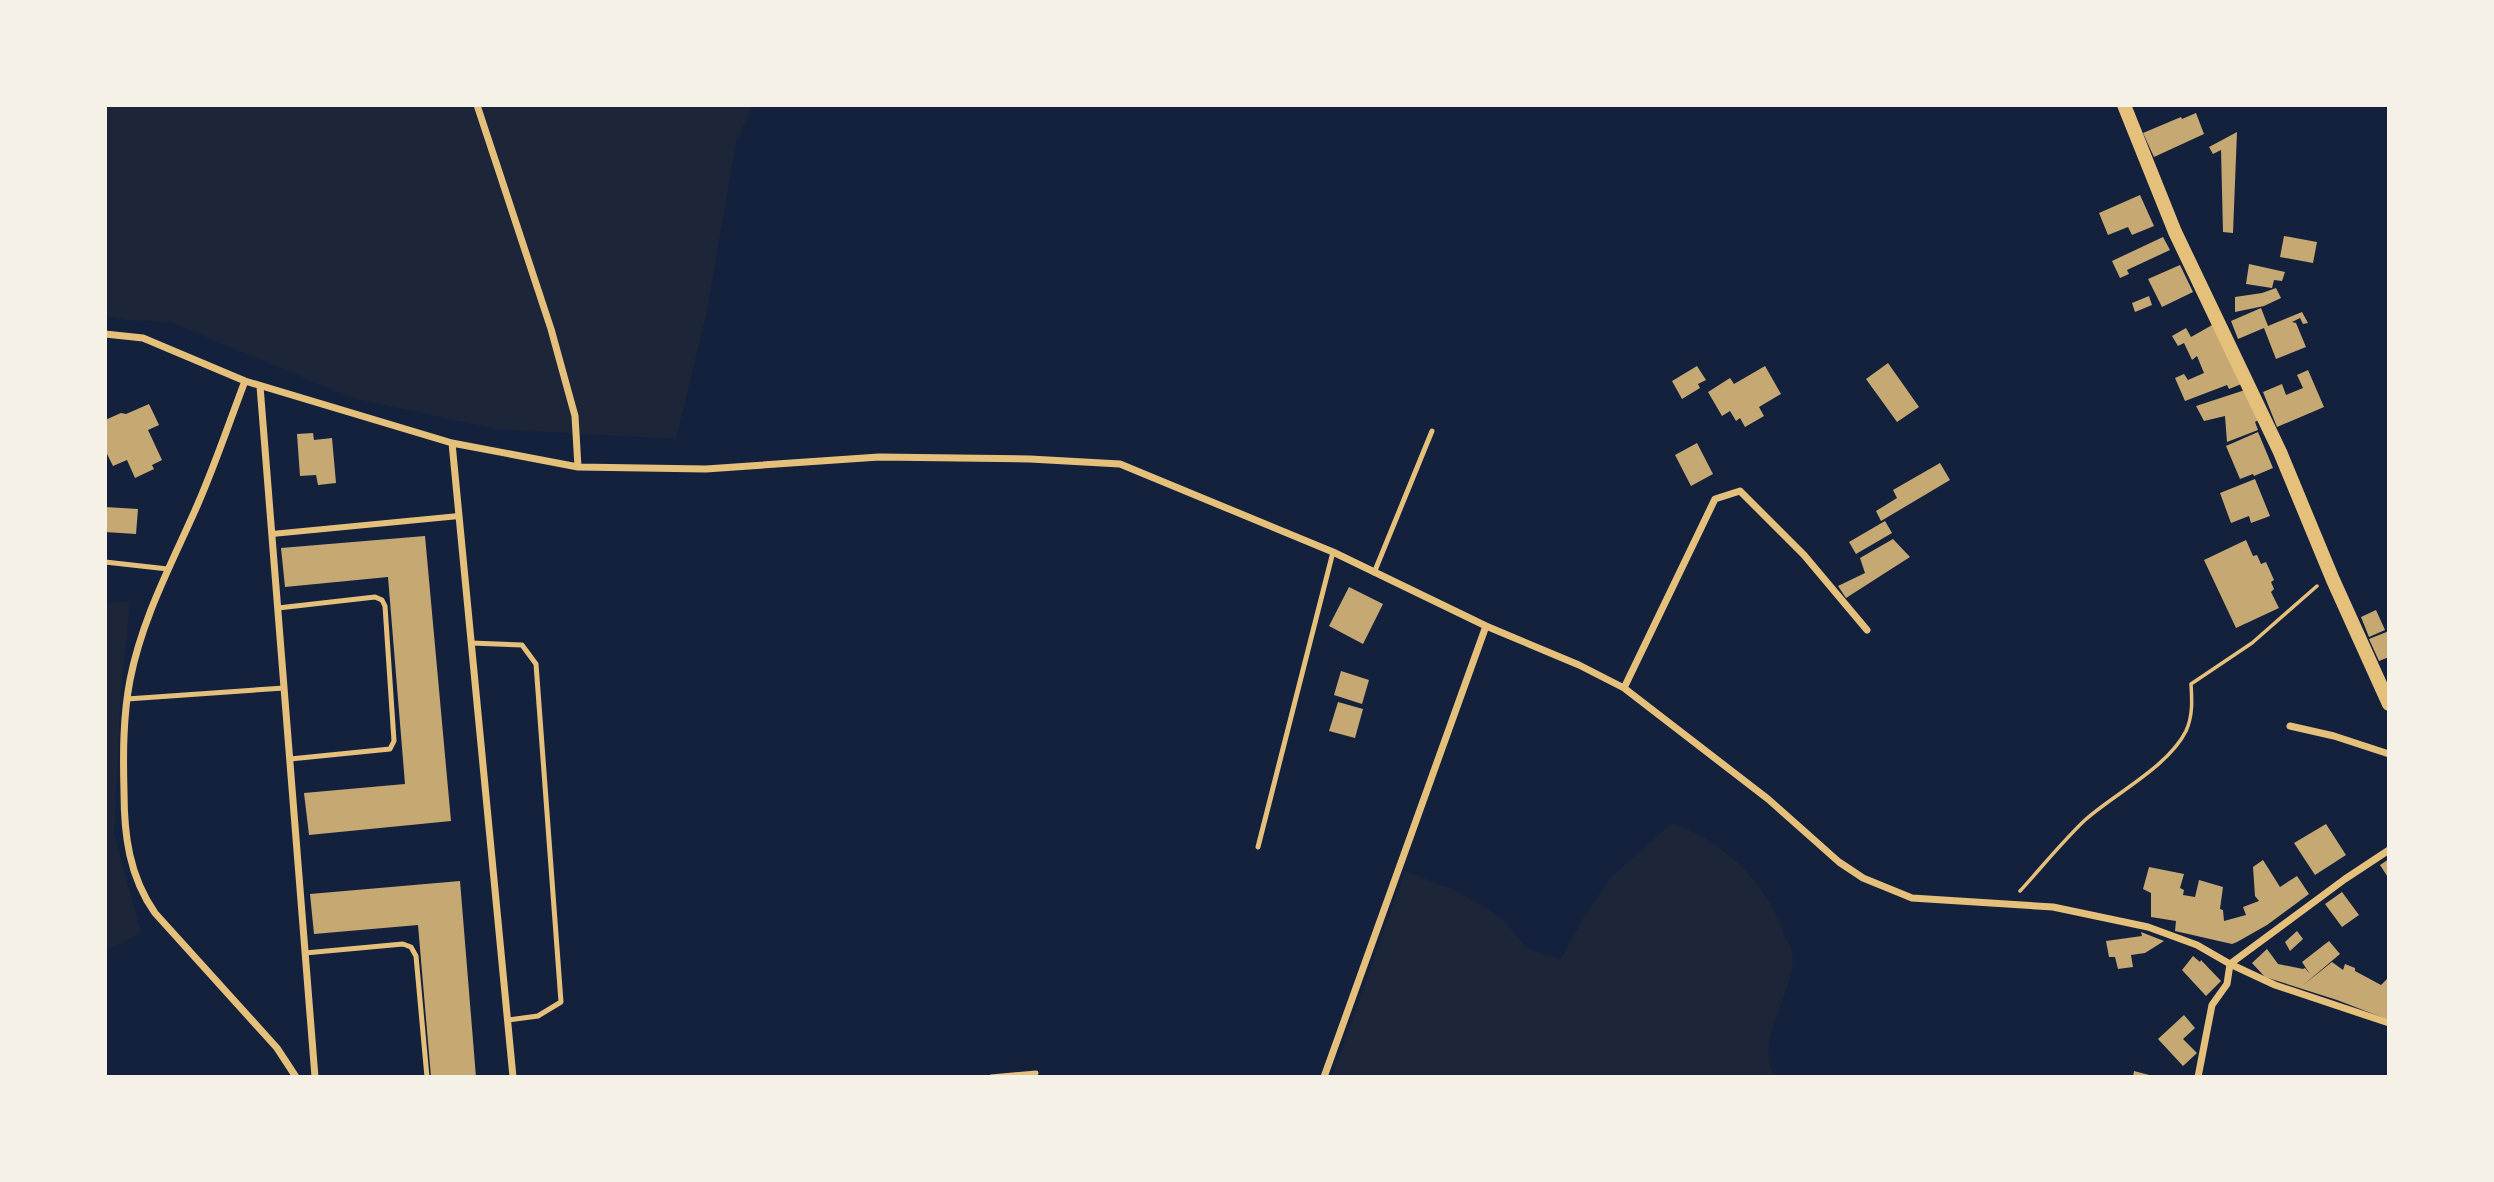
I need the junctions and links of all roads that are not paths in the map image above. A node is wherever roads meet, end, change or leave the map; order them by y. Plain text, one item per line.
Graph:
1 (477, 105) edge
2 (2124, 105) edge
3 (105, 334) edge
4 (245, 381) junction
5 (260, 386) junction
6 (1432, 431) dead end
7 (452, 443) junction
8 (578, 467) junction
9 (459, 516) junction
10 (272, 534) junction
11 (1333, 552) junction
12 (105, 562) edge
13 (168, 569) junction
14 (1374, 573) junction
15 (278, 608) junction
16 (1486, 626) junction
17 (1867, 630) dead end
18 (471, 643) junction
19 (284, 688) junction
20 (1624, 688) junction
21 (127, 699) junction
22 (2389, 704) edge
23 (2290, 726) dead end
24 (2389, 754) edge
25 (290, 759) junction
26 (1258, 847) dead end
27 (2389, 850) edge
28 (305, 953) junction
29 (2230, 964) junction
30 (508, 1020) junction
31 (2389, 1023) edge
32 (1036, 1073) dead end
33 (296, 1077) edge
34 (315, 1077) edge
35 (427, 1077) edge
36 (513, 1077) edge
37 (991, 1077) edge
38 (1324, 1077) edge
39 (2198, 1077) edge

1 - 8 street
2 - 22 main road
3 - 4 street
4 - 5 street
4 - 13 street
5 - 7 street
5 - 10 street
6 - 14 lane
7 - 8 street
7 - 9 street
8 - 11 street
9 - 10 street
9 - 18 street
10 - 15 street
11 - 14 street
11 - 26 lane
12 - 13 lane
13 - 21 street
14 - 16 street
15 - 19 street
15 - 25 lane
16 - 20 street
16 - 38 street
17 - 20 street
18 - 30 street
18 - 30 lane
19 - 21 lane
19 - 25 street
20 - 29 street
21 - 33 street
23 - 24 street
25 - 28 street
27 - 29 street
28 - 34 street
28 - 35 lane
29 - 31 street
29 - 39 street
30 - 36 street
32 - 37 lane

